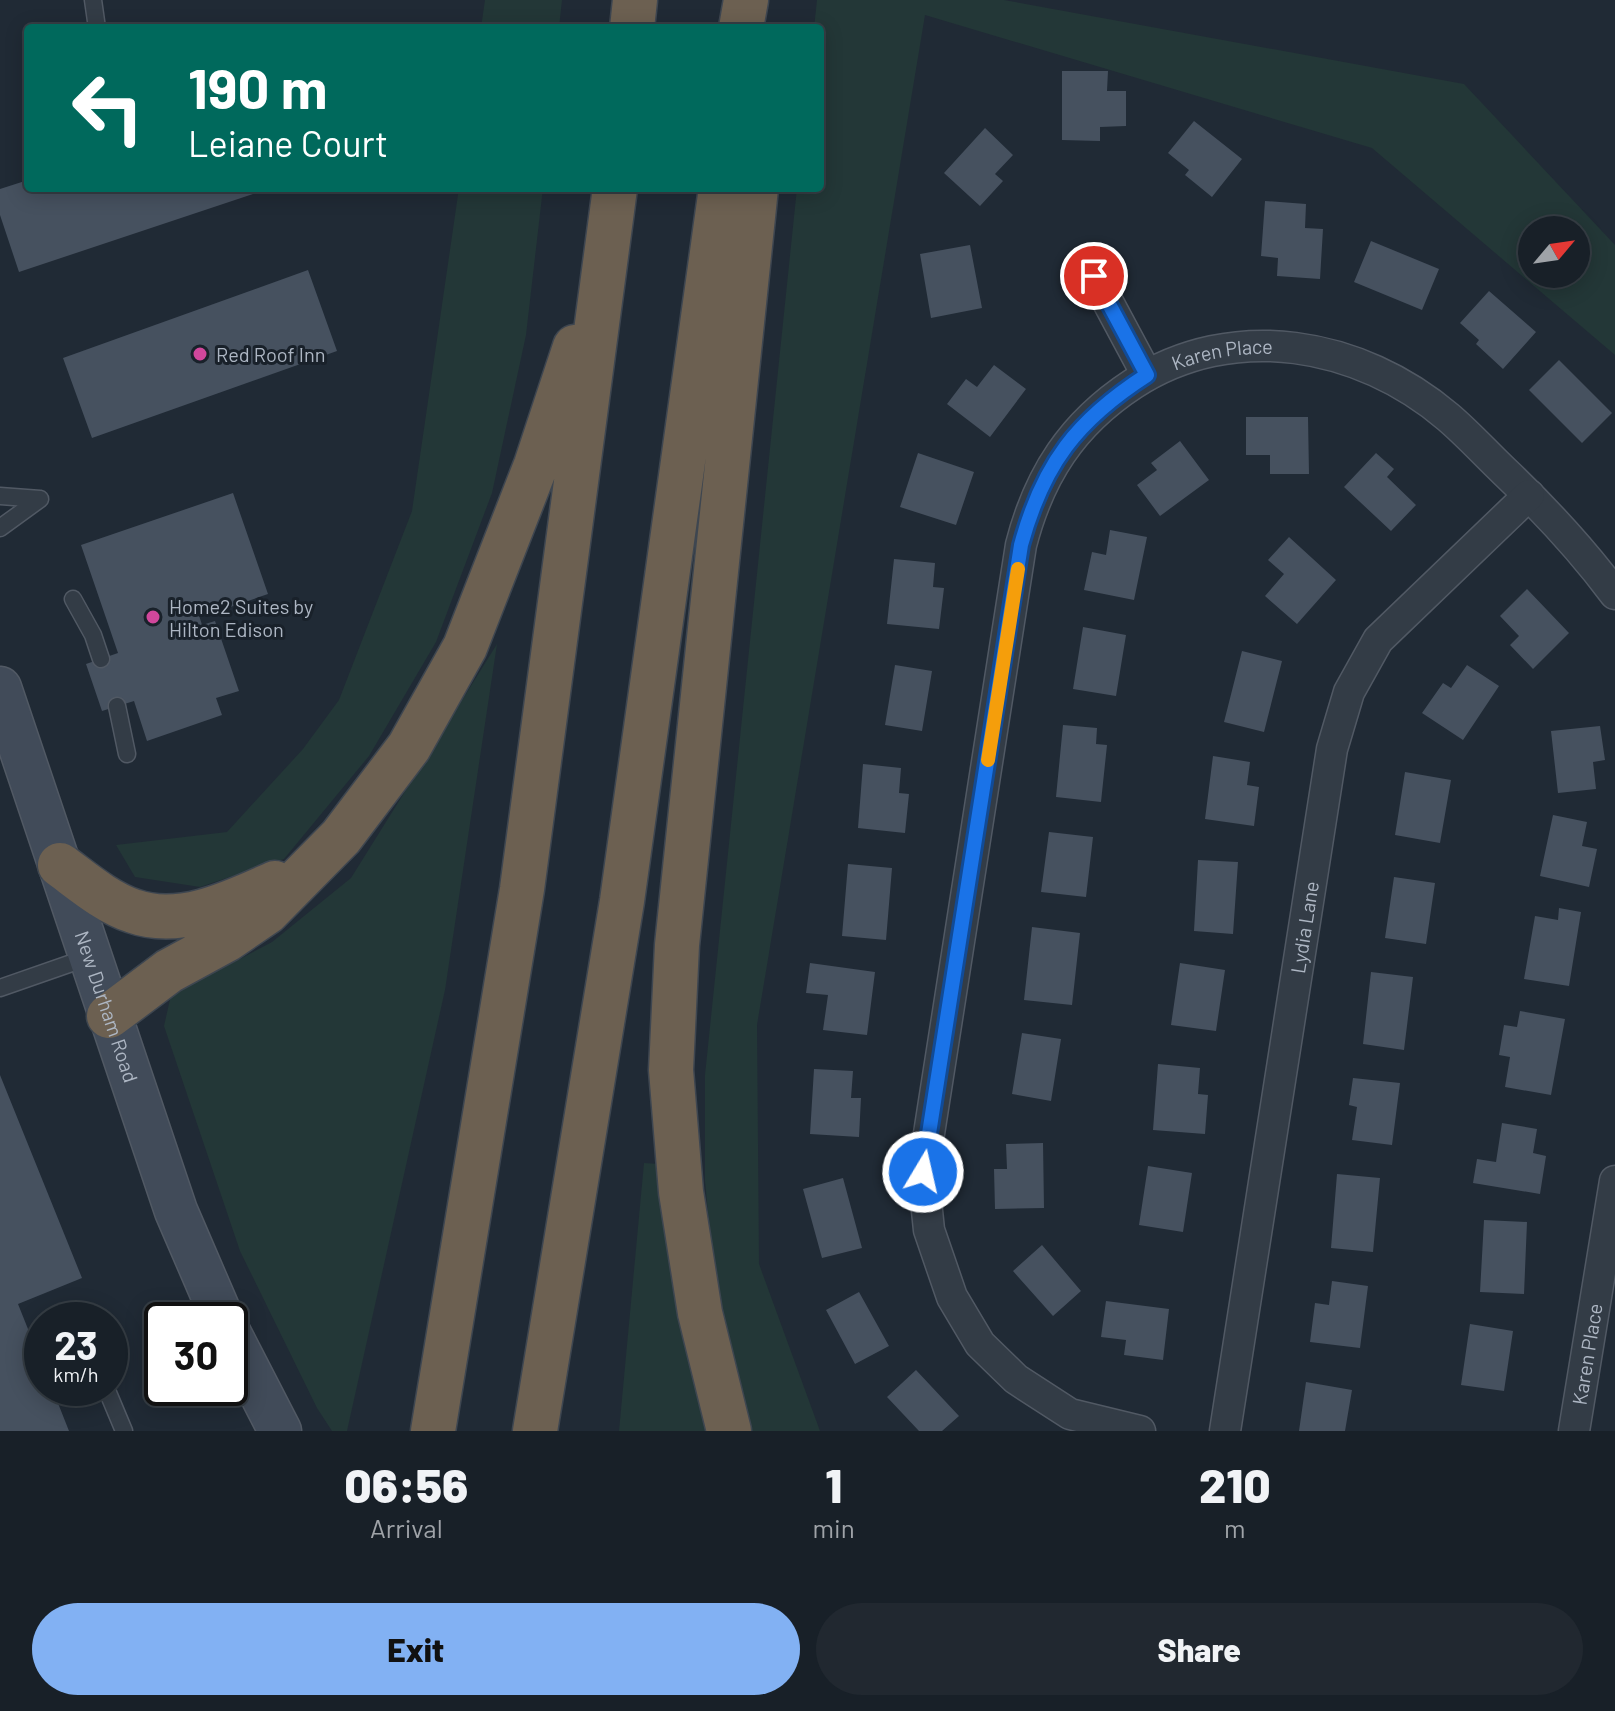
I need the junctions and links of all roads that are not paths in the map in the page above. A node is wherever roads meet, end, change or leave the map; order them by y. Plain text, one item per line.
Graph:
1 (93, 0) edge
2 (635, 0) edge
3 (746, 0) edge
4 (96, 24) edge
5 (632, 24) edge
6 (742, 24) edge
7 (615, 192) edge
8 (720, 192) edge
9 (756, 192) edge
10 (609, 242) junction
11 (1094, 276) dead end
12 (1147, 375) junction
13 (1529, 495) junction
14 (0, 496) edge
15 (0, 528) edge
16 (1615, 594) edge
17 (73, 599) dead end
18 (101, 659) dead end
19 (0, 691) edge
20 (117, 706) dead end
21 (127, 754) dead end
22 (60, 865) junction
23 (314, 865) junction
24 (89, 957) junction
25 (0, 988) edge
26 (109, 1016) junction
27 (1615, 1181) edge
28 (215, 1302) edge
29 (248, 1369) edge
30 (114, 1406) edge
31 (124, 1431) edge
32 (280, 1431) edge
33 (433, 1431) edge
34 (535, 1431) edge
35 (729, 1431) edge
36 (1140, 1431) edge
37 (1225, 1431) edge
38 (1574, 1431) edge

1 - 4 lane
2 - 5 highway
3 - 6 highway
7 - 10 highway
8 - 34 highway
9 - 35 highway
10 - 23 highway
10 - 33 highway
11 - 12 street
12 - 13 street, Karen Place
12 - 36 street, Karen Place
13 - 16 street, Karen Place
13 - 37 street, Lydia Lane
14 - 15 lane
17 - 18 lane
19 - 22 main road, New Durham Road
20 - 21 lane
22 - 23 highway
22 - 24 main road, New Durham Road
23 - 26 highway
24 - 25 lane
24 - 26 main road, New Durham Road
26 - 28 main road, New Durham Road
27 - 38 street, Karen Place
29 - 32 main road
30 - 31 lane

